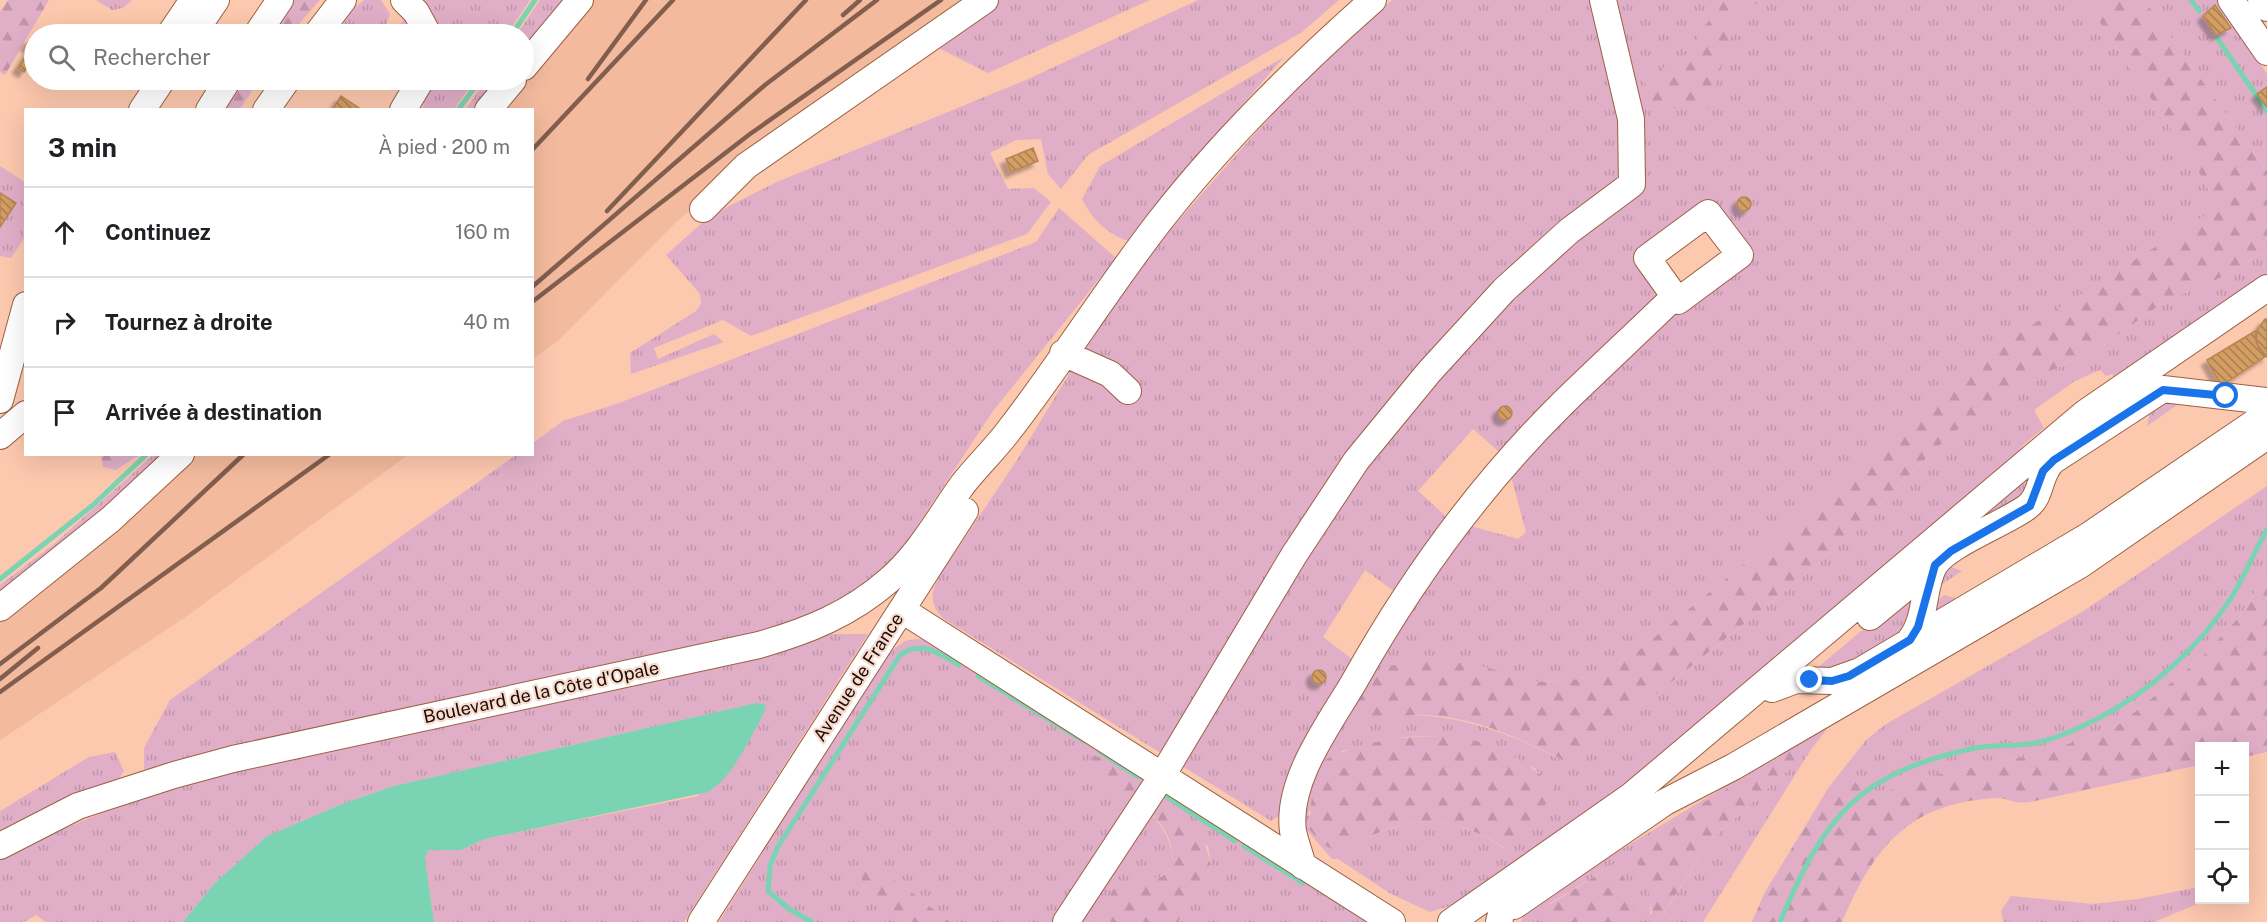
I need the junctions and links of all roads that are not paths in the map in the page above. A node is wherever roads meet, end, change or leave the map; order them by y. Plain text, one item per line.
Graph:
1 (193, 0) edge
2 (216, 0) edge
3 (280, 0) edge
4 (343, 0) edge
5 (404, 0) edge
6 (580, 0) edge
7 (985, 0) edge
8 (1373, 0) edge
9 (1603, 0) edge
10 (2231, 0) edge
11 (2250, 0) edge
12 (2261, 0) edge
13 (2267, 8) edge
14 (177, 24) edge
15 (200, 24) edge
16 (264, 24) edge
17 (325, 24) edge
18 (423, 24) edge
19 (2267, 24) edge
20 (2267, 52) edge
21 (534, 55) edge
22 (155, 90) edge
23 (222, 90) edge
24 (280, 90) edge
25 (415, 90) edge
26 (505, 90) edge
27 (143, 108) edge
28 (210, 108) edge
29 (267, 108) edge
30 (404, 108) edge
31 (490, 108) edge
32 (703, 208) dead end
33 (2267, 280) edge
34 (2267, 288) edge
35 (24, 293) edge
36 (24, 294) edge
37 (1675, 296) dead end
38 (2267, 298) edge
39 (24, 306) edge
40 (2267, 309) edge
41 (24, 312) edge
42 (0, 327) edge
43 (0, 336) edge
44 (1064, 353) junction
45 (0, 374) edge
46 (1128, 391) dead end
47 (2157, 392) junction
48 (2110, 394) junction
49 (0, 400) edge
50 (2267, 400) edge
51 (2267, 414) edge
52 (24, 416) edge
53 (2267, 426) edge
54 (1010, 429) junction
55 (24, 434) edge
56 (0, 436) edge
57 (2267, 436) edge
58 (0, 443) edge
59 (179, 456) edge
60 (1938, 562) junction
61 (0, 608) edge
62 (902, 610) junction
63 (1910, 640) junction
64 (1796, 680) junction
65 (1772, 689) junction
66 (1162, 776) junction
67 (1665, 802) junction
68 (1576, 839) junction
69 (0, 846) edge
70 (1303, 866) junction
71 (1526, 875) junction
72 (701, 922) edge
73 (1066, 922) edge
74 (1392, 922) edge
75 (1451, 922) edge
76 (1499, 922) edge

1 - 14 lane
2 - 15 lane
3 - 16 lane
4 - 17 lane
5 - 18 lane
6 - 21 lane
7 - 32 lane
8 - 44 lane
9 - 66 lane
10 - 20 lane
11 - 19 lane
12 - 13 lane
22 - 27 lane
23 - 28 lane
24 - 29 lane
25 - 30 lane
26 - 31 lane
33 - 48 lane
34 - 48 lane
35 - 42 lane
36 - 43 lane
37 - 70 lane
38 - 65 lane
39 - 45 lane
40 - 47 lane
41 - 49 lane
44 - 46 lane
44 - 54 lane
47 - 50 lane
47 - 60 lane
48 - 68 lane
51 - 63 lane
52 - 56 lane
53 - 67 lane
54 - 62 lane, Avenue de France
54 - 69 lane, Boulevard de la Côte d'Opale
55 - 58 lane
57 - 67 lane
59 - 61 lane
60 - 63 lane
60 - 64 lane
62 - 66 lane
62 - 72 lane, Avenue de France
63 - 64 lane
64 - 65 lane
65 - 68 lane
66 - 70 lane
66 - 73 lane
67 - 76 lane
68 - 71 lane
70 - 74 lane
71 - 75 lane
71 - 76 lane

